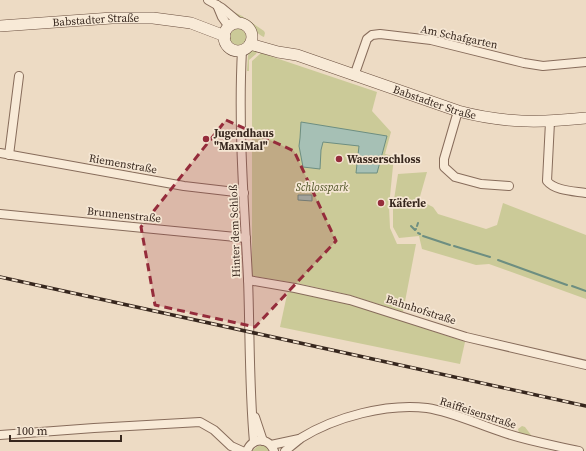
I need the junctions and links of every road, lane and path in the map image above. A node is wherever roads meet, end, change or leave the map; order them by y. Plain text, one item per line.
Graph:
1 (208, 0) edge
2 (218, 3) edge
3 (0, 26) edge
4 (230, 28) junction
5 (248, 43) junction
6 (586, 62) edge
7 (19, 76) dead end
8 (354, 76) junction
9 (458, 111) junction
10 (586, 118) edge
11 (550, 122) junction
12 (0, 153) edge
13 (9, 155) junction
14 (509, 186) dead end
15 (244, 193) junction
16 (586, 193) edge
17 (0, 214) edge
18 (246, 238) junction
19 (248, 280) junction
20 (586, 364) edge
21 (252, 411) junction
22 (0, 435) edge
23 (301, 438) junction
24 (263, 441) junction
25 (254, 442) junction
26 (273, 448) edge
27 (242, 451) edge
28 (247, 451) edge
29 (285, 451) edge
30 (579, 451) edge

1 - 2 street
2 - 4 street
3 - 4 street, Babstadter Straße
4 - 5 street, Babstadter Straße
4 - 5 street, Babstadter Straße
5 - 8 street, Babstadter Straße
5 - 15 street, Hinter dem Schloß
6 - 8 street, Am Schafgarten
7 - 13 street
8 - 9 street, Babstadter Straße
9 - 11 street, Babstadter Straße
9 - 14 street
10 - 11 street, Babstadter Straße
11 - 16 street
12 - 13 street, Riemenstraße
13 - 15 street, Riemenstraße
15 - 18 street, Hinter dem Schloß
17 - 18 street, Brunnenstraße
18 - 19 street, Hinter dem Schloß
19 - 20 street, Bahnhofstraße
19 - 21 street, Hinter dem Schloß
21 - 24 street, Hinter dem Schloß
21 - 25 street, Hinter dem Schloß
22 - 27 street
23 - 26 street, Raiffeisenstraße
23 - 29 street, Raiffeisenstraße
23 - 30 street, Raiffeisenstraße
24 - 25 street
24 - 26 street, Raiffeisenstraße
25 - 28 street

